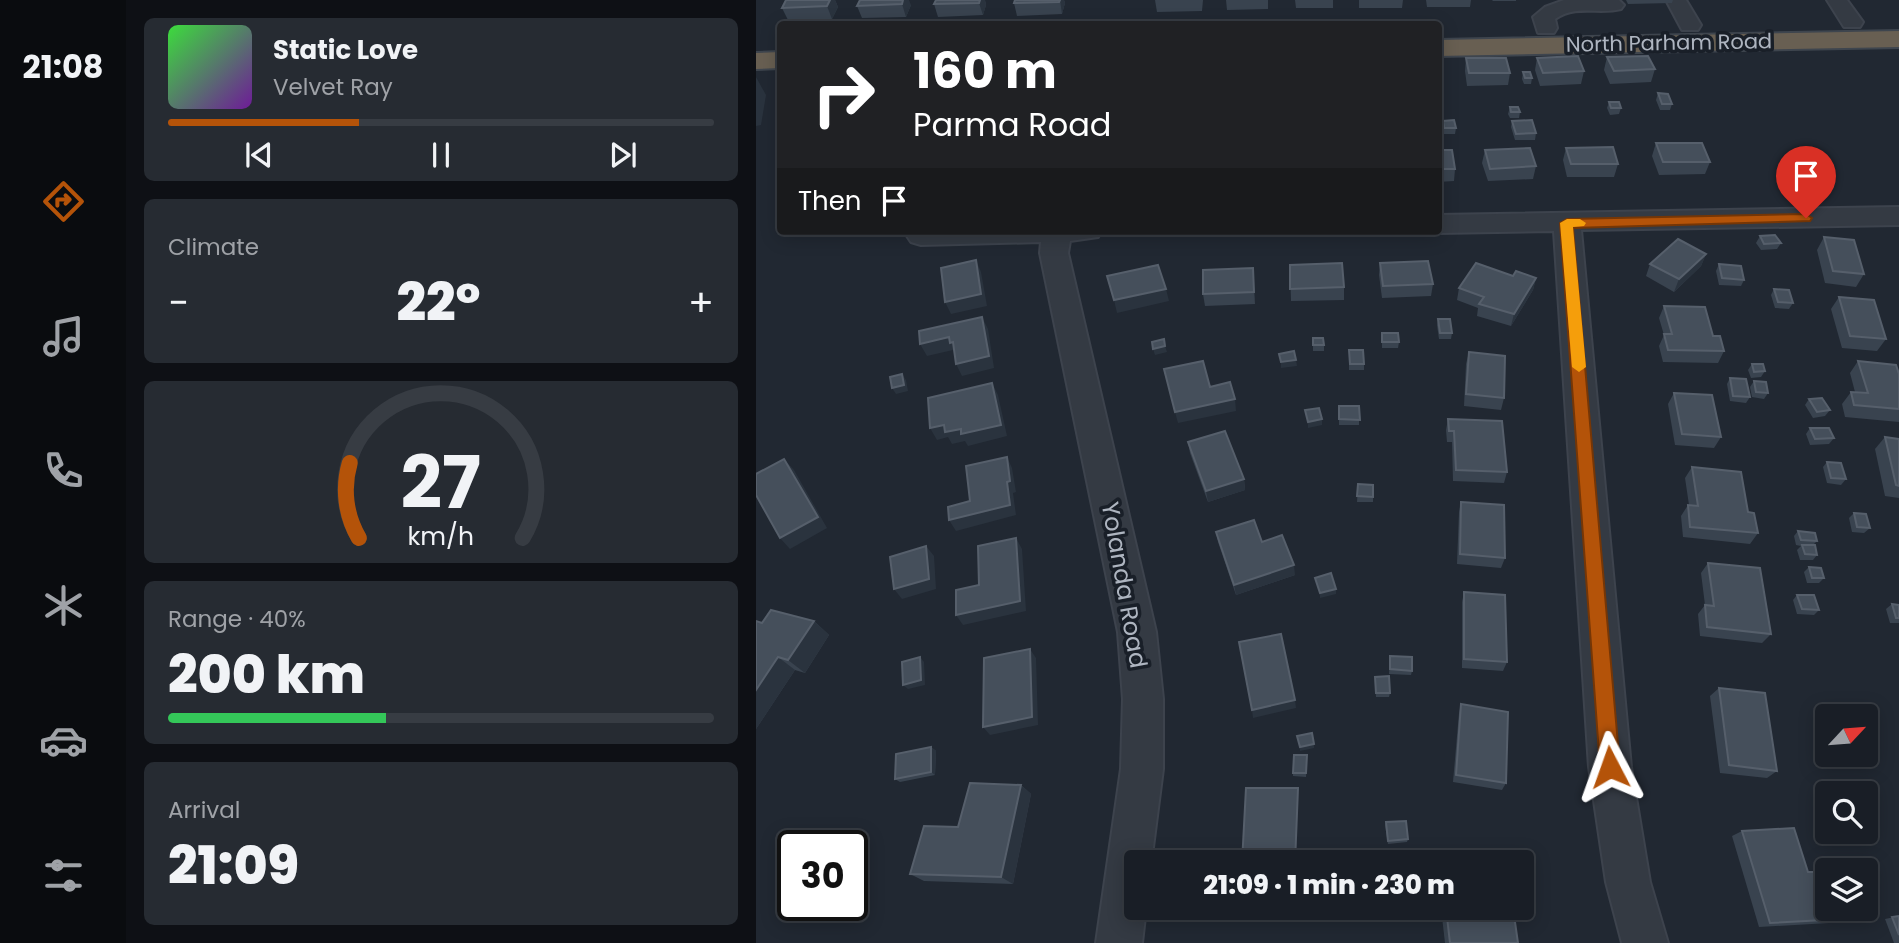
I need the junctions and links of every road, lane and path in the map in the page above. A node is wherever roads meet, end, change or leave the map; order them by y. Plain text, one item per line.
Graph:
1 (1676, 0) edge
2 (1837, 0) edge
3 (1614, 2) edge
4 (1899, 21) edge
5 (1690, 25) junction
6 (1630, 26) junction
7 (1546, 28) junction
8 (1442, 30) edge
9 (1858, 31) junction
10 (1899, 38) edge
11 (756, 42) edge
12 (777, 42) edge
13 (1442, 48) edge
14 (777, 60) edge
15 (756, 61) edge
16 (1899, 216) edge
17 (1567, 223) junction
18 (1442, 225) edge
19 (936, 235) edge
20 (1068, 235) edge
21 (921, 236) dead end
22 (1119, 943) edge
23 (1645, 943) edge

1 - 5 street
2 - 9 street
3 - 6 street
3 - 7 street
4 - 9 highway, North Parham Road
5 - 6 highway, North Parham Road
5 - 9 highway, North Parham Road
6 - 7 highway, North Parham Road
7 - 8 highway, North Parham Road
9 - 10 highway, North Parham Road
9 - 13 highway, North Parham Road
11 - 12 highway
14 - 15 highway
16 - 17 street
17 - 18 street
17 - 23 street
19 - 21 street
20 - 22 street, Yolanda Road

